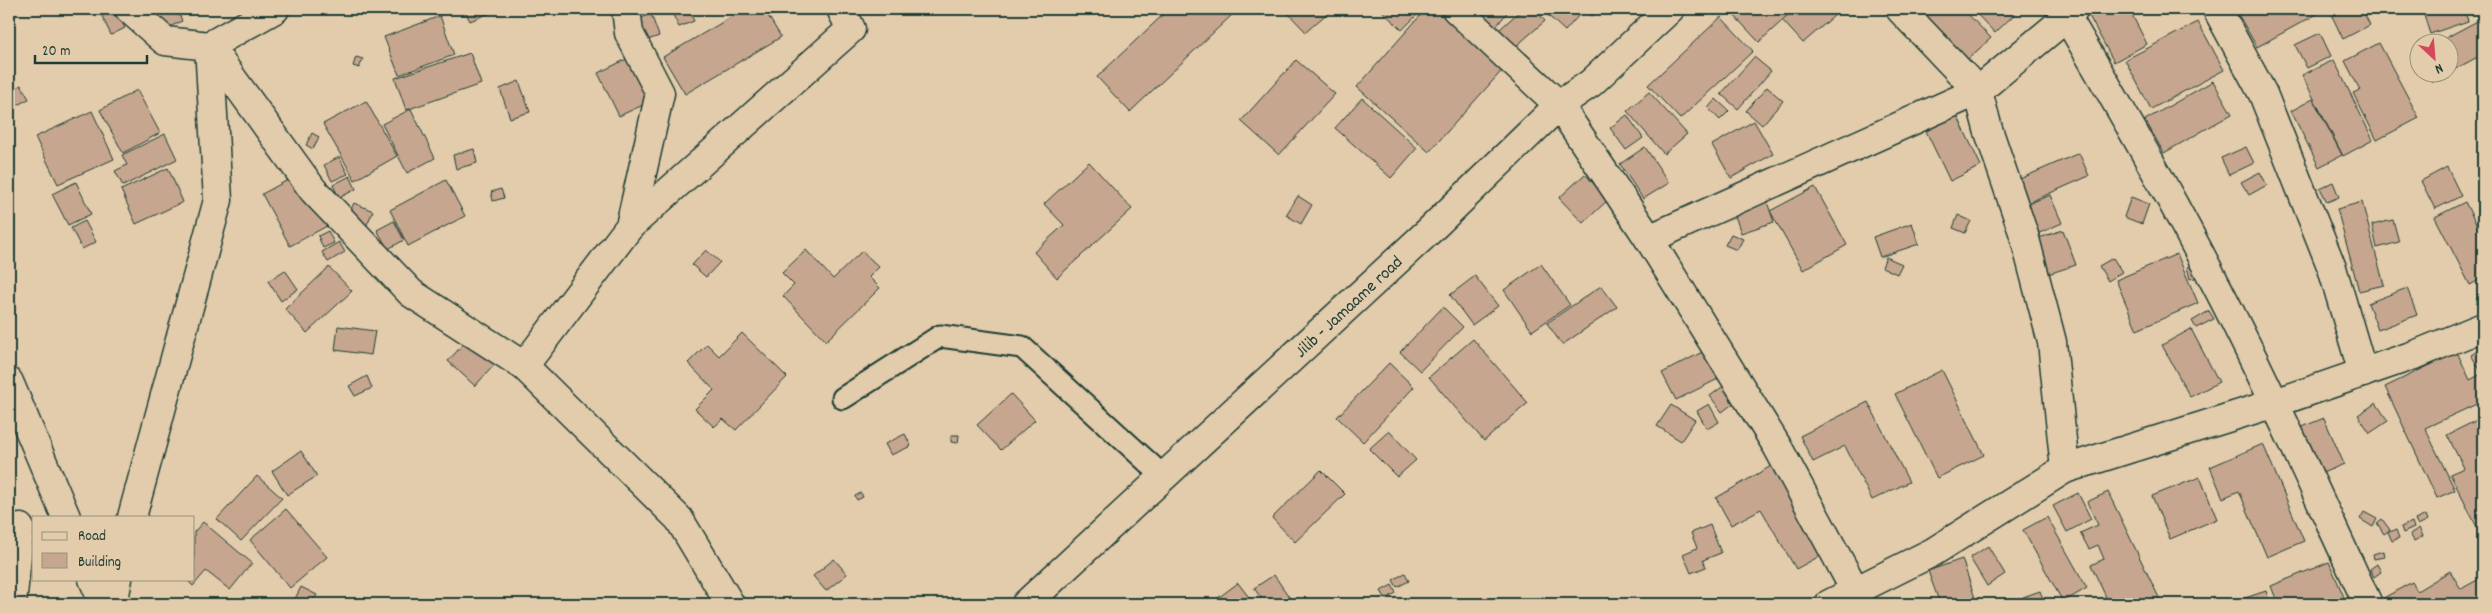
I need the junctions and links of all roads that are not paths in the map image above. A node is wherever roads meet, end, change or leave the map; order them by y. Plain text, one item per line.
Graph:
1 (128, 9) edge
2 (275, 9) edge
3 (626, 9) edge
4 (842, 9) edge
5 (1456, 9) edge
6 (1670, 9) edge
7 (1900, 9) edge
8 (2217, 9) edge
9 (2070, 13) edge
10 (210, 46) junction
11 (1978, 91) junction
12 (1559, 105) junction
13 (630, 226) junction
14 (1649, 239) junction
15 (2483, 327) edge
16 (524, 366) junction
17 (2363, 373) junction
18 (9, 382) edge
19 (842, 398) dead end
20 (2275, 403) junction
21 (2065, 469) junction
22 (1164, 477) junction
23 (58, 514) edge
24 (132, 516) edge
25 (21, 527) edge
26 (93, 580) edge
27 (118, 580) edge
28 (1857, 598) edge
29 (12, 604) edge
30 (104, 604) edge
31 (113, 604) edge
32 (730, 604) edge
33 (1026, 604) edge
34 (1829, 604) edge
35 (2368, 604) edge

1 - 10 street
2 - 10 street
3 - 13 street
4 - 13 street
5 - 12 street
6 - 12 street, Jilib - Jamaame road
7 - 11 street
8 - 17 street
9 - 11 street
9 - 20 street
10 - 16 street
10 - 24 street
11 - 14 street
11 - 21 street
12 - 14 street
12 - 22 street, Jilib - Jamaame road
13 - 16 street
14 - 28 street
15 - 17 street
16 - 32 street
17 - 20 street
18 - 23 street
19 - 22 lane
20 - 21 street
20 - 35 street
21 - 28 street
22 - 33 street, Jilib - Jamaame road
25 - 29 street
26 - 30 street
27 - 31 street
28 - 34 street

